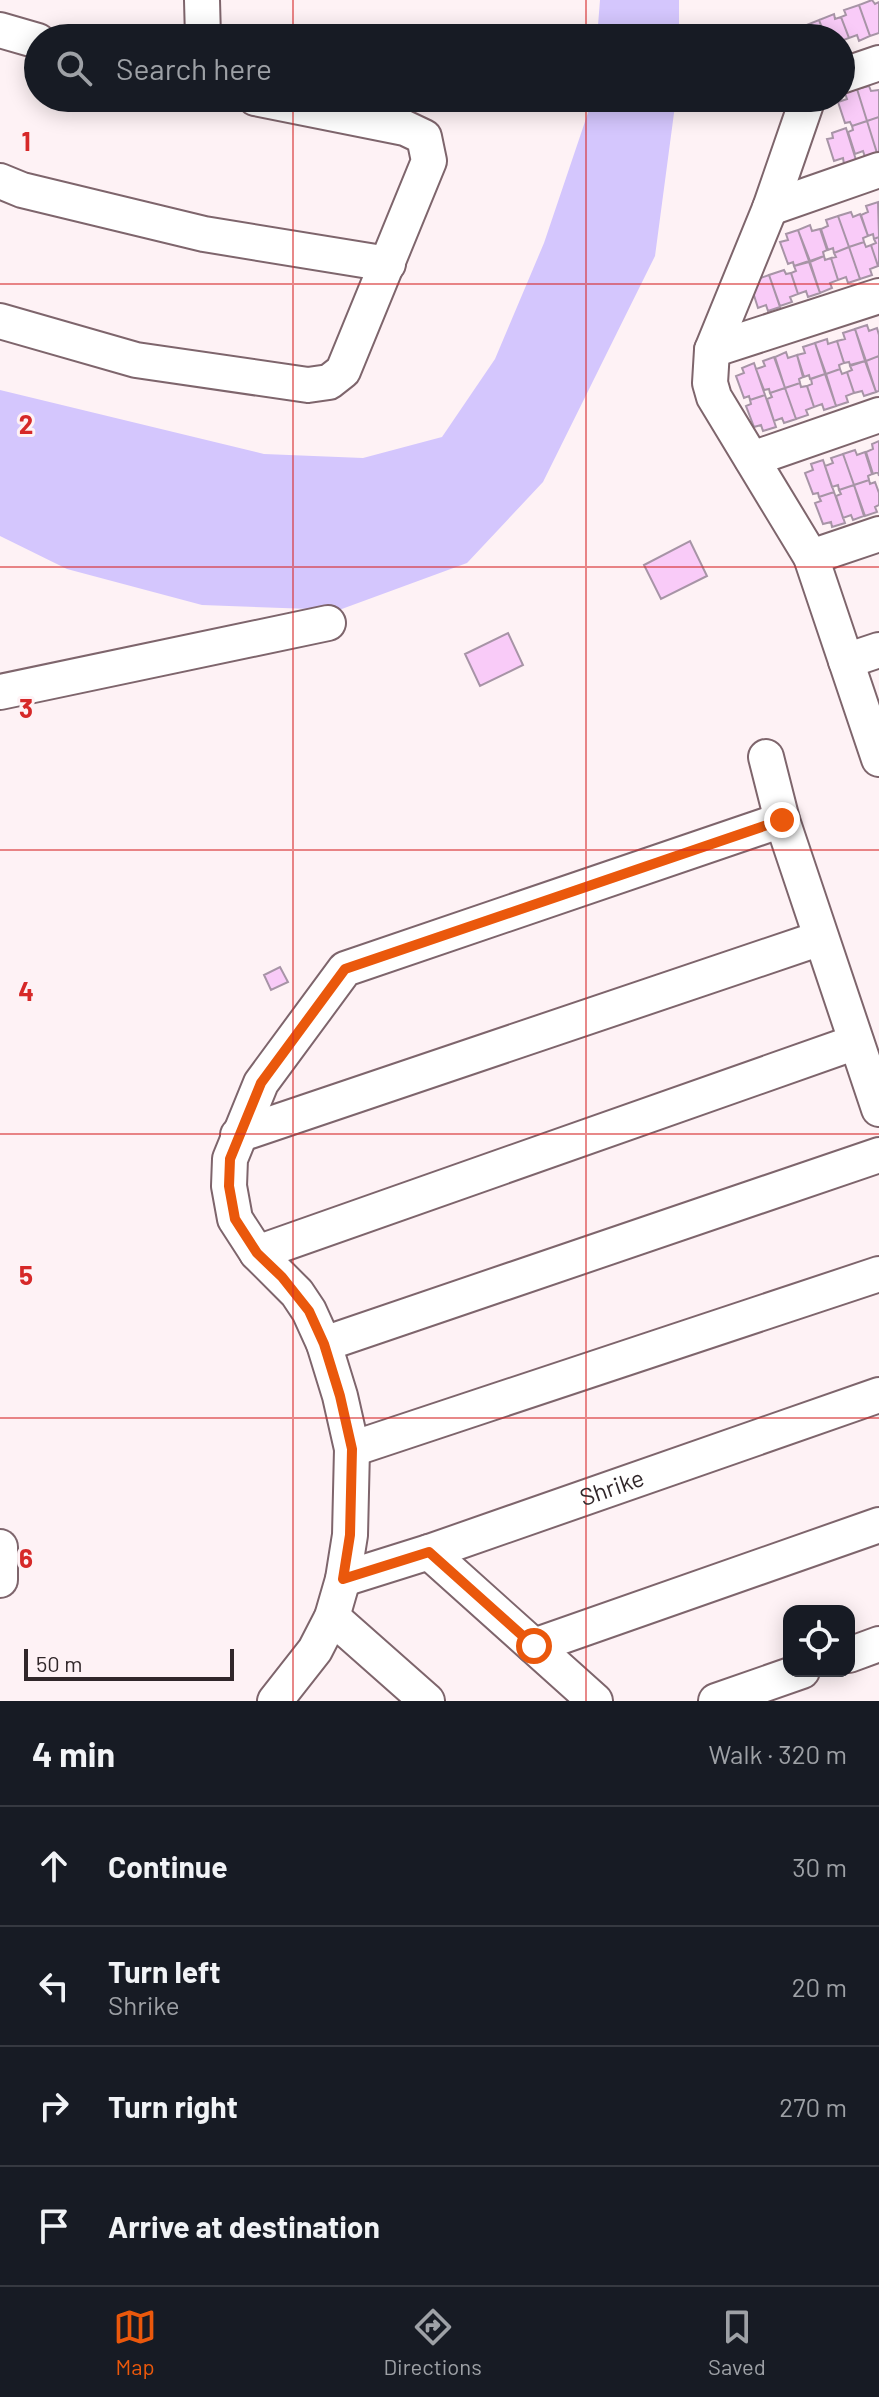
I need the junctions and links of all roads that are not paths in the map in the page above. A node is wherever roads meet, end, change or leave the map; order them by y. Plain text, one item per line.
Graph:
1 (202, 0) edge
2 (203, 24) edge
3 (0, 30) edge
4 (24, 37) edge
5 (879, 63) edge
6 (855, 71) edge
7 (325, 112) edge
8 (803, 112) edge
9 (879, 170) edge
10 (0, 181) edge
11 (770, 208) junction
12 (388, 264) junction
13 (879, 296) edge
14 (0, 321) edge
15 (712, 350) junction
16 (879, 415) edge
17 (752, 459) junction
18 (879, 534) edge
19 (811, 557) junction
20 (328, 623) dead end
21 (879, 650) edge
22 (846, 661) junction
23 (0, 692) edge
24 (766, 757) dead end
25 (879, 759) edge
26 (782, 820) junction
27 (821, 938) junction
28 (856, 1042) junction
29 (879, 1109) edge
30 (238, 1135) junction
31 (879, 1155) edge
32 (257, 1253) junction
33 (879, 1274) edge
34 (324, 1344) junction
35 (879, 1395) edge
36 (352, 1449) junction
37 (879, 1525) edge
38 (0, 1547) edge
39 (429, 1552) junction
40 (343, 1579) junction
41 (0, 1580) edge
42 (332, 1617) junction
43 (879, 1644) edge
44 (534, 1646) junction
45 (855, 1653) edge
46 (785, 1677) edge
47 (275, 1701) edge
48 (427, 1701) edge
49 (595, 1701) edge
50 (716, 1701) edge

1 - 2 street
3 - 4 street
5 - 6 street
7 - 12 street
8 - 11 street
9 - 11 street
10 - 12 street
11 - 15 street
12 - 14 street
13 - 15 street
15 - 17 street
16 - 17 street
17 - 19 street
18 - 19 street
19 - 22 street
20 - 23 street
21 - 22 street
22 - 25 street
24 - 26 street
26 - 27 street
26 - 30 street
27 - 28 street
27 - 30 street
28 - 29 street
28 - 32 street
30 - 32 street
31 - 34 street
32 - 34 street
33 - 36 street
34 - 36 street
35 - 39 street, Shrike
36 - 40 street
37 - 44 street
38 - 41 street
39 - 40 street, Shrike
39 - 44 street
40 - 42 street
42 - 47 street
42 - 48 street
43 - 45 street
44 - 49 street
46 - 50 street

